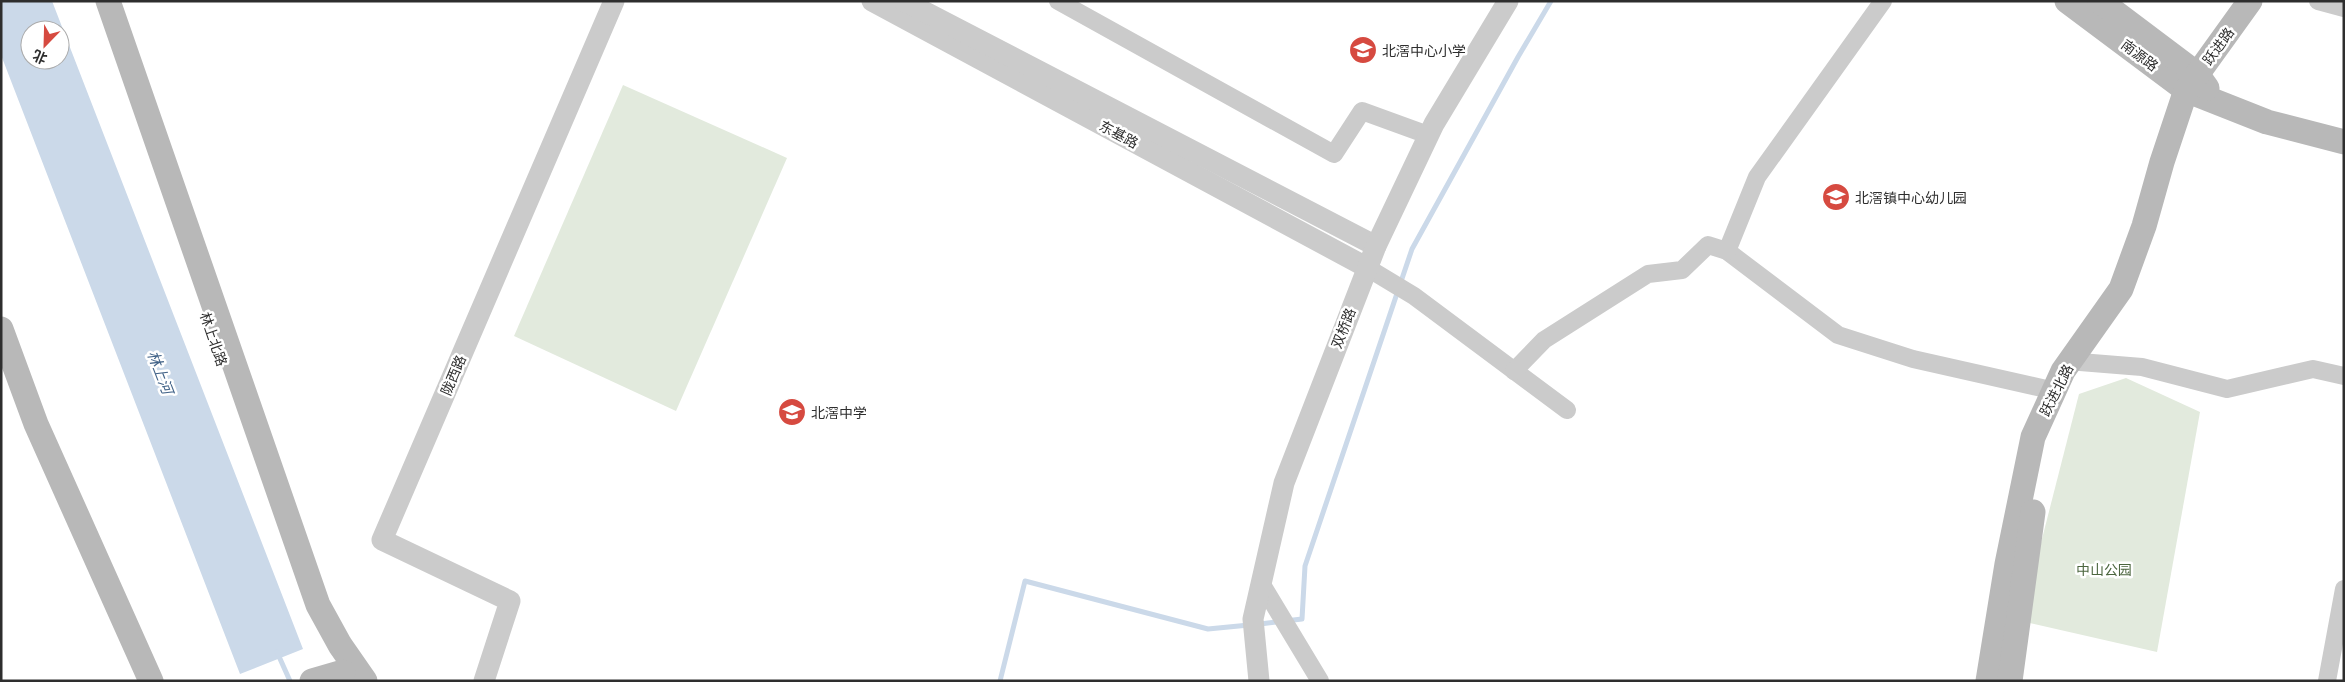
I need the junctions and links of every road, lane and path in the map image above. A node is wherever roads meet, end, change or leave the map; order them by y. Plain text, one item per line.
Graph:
1 (96, 1) edge
2 (108, 1) edge
3 (614, 1) edge
4 (872, 1) edge
5 (904, 1) edge
6 (1058, 1) edge
7 (1508, 1) edge
8 (1883, 1) edge
9 (2067, 1) edge
10 (2100, 1) edge
11 (2250, 1) edge
12 (2318, 1) edge
13 (2344, 8) edge
14 (2200, 91) junction
15 (1428, 135) junction
16 (2344, 142) edge
17 (1376, 246) junction
18 (1727, 251) junction
19 (1366, 267) junction
20 (1, 329) edge
21 (2080, 362) junction
22 (1514, 371) junction
23 (2344, 376) edge
24 (2055, 390) junction
25 (1567, 410) dead end
26 (1261, 583) junction
27 (2344, 589) edge
28 (346, 679) edge
29 (151, 681) edge
30 (484, 681) edge
31 (1259, 681) edge
32 (1320, 681) edge
33 (1988, 681) edge
34 (2010, 681) edge
35 (2327, 681) edge

1 - 28 main road, 林上北路
2 - 28 main road
3 - 30 street, 陇西路
4 - 19 street, 东基路
5 - 17 street, 东基路
6 - 15 street
7 - 15 street, 双桥路
8 - 18 street
9 - 14 main road, 南源路
10 - 14 main road, 南源路
11 - 14 main road, 跃进路
12 - 13 street
14 - 16 main road, 南源路
14 - 21 main road, 跃进北路
14 - 24 main road, 跃进北路
15 - 17 street, 双桥路
17 - 19 street, 双桥路
18 - 22 street
18 - 24 street
19 - 22 street
19 - 26 street, 双桥路
20 - 29 main road
21 - 23 street
21 - 34 main road, 跃进北路
22 - 25 street
24 - 33 main road, 跃进北路
26 - 31 street, 双桥路
26 - 32 street
27 - 35 street

